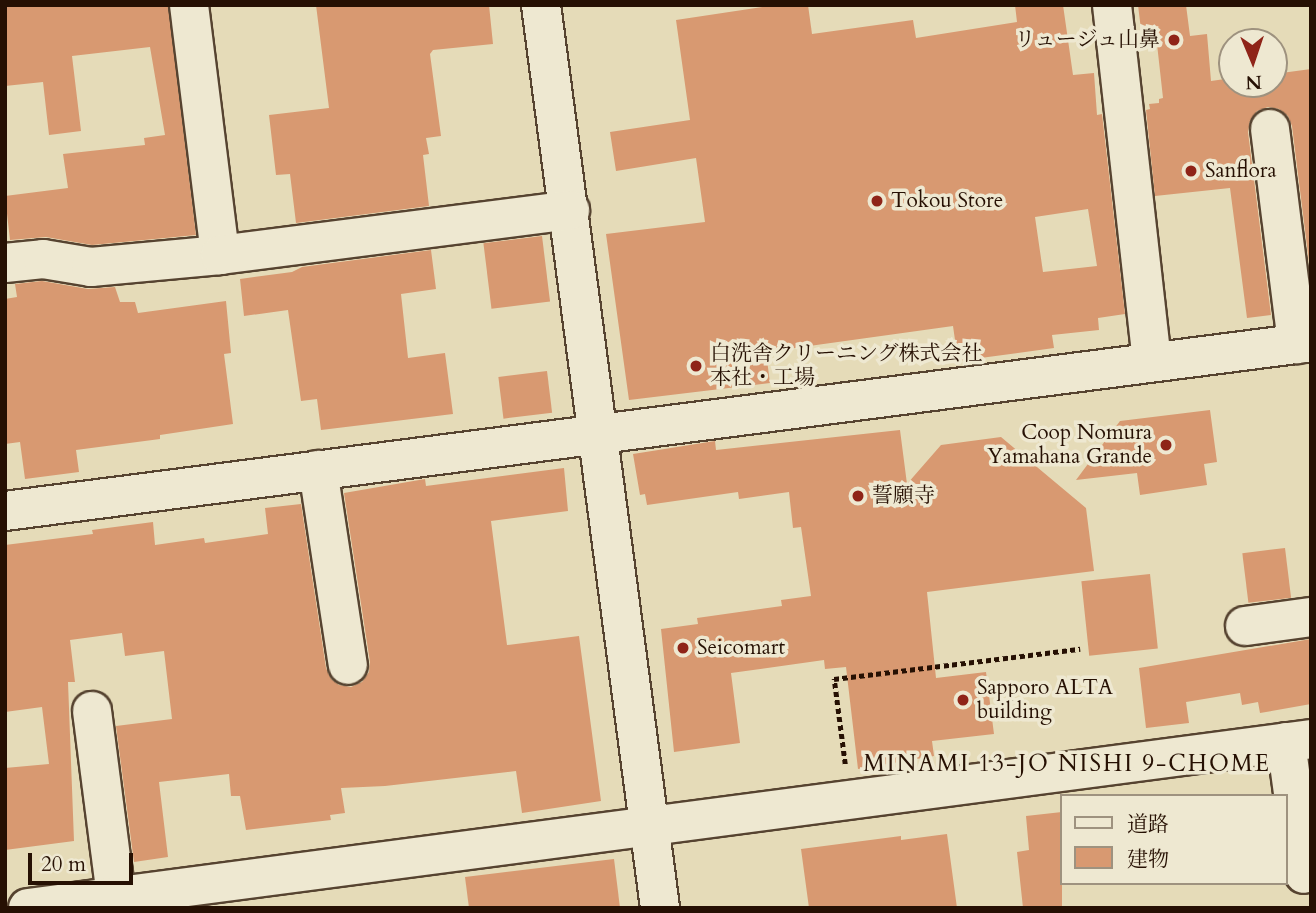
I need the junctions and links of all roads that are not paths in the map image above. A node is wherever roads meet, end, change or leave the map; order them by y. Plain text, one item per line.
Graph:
1 (189, 5) edge
2 (541, 5) edge
3 (1112, 5) edge
4 (1270, 129) dead end
5 (570, 210) junction
6 (220, 254) junction
7 (5, 263) edge
8 (1304, 343) edge
9 (1152, 362) junction
10 (598, 433) junction
11 (318, 470) junction
12 (5, 512) edge
13 (1311, 617) edge
14 (1245, 626) dead end
15 (348, 665) dead end
16 (92, 710) dead end
17 (1299, 741) edge
18 (649, 824) junction
19 (1304, 874) dead end
20 (116, 896) junction
21 (28, 908) edge
22 (660, 908) edge

1 - 6 street
2 - 5 street
3 - 9 street
4 - 8 street
5 - 6 street
5 - 10 street
6 - 7 street
8 - 9 street
9 - 10 street
10 - 11 street
10 - 18 street
11 - 12 street
11 - 15 street
13 - 14 street
16 - 20 street
17 - 18 street
17 - 19 street
18 - 20 street
18 - 22 street
20 - 21 street

